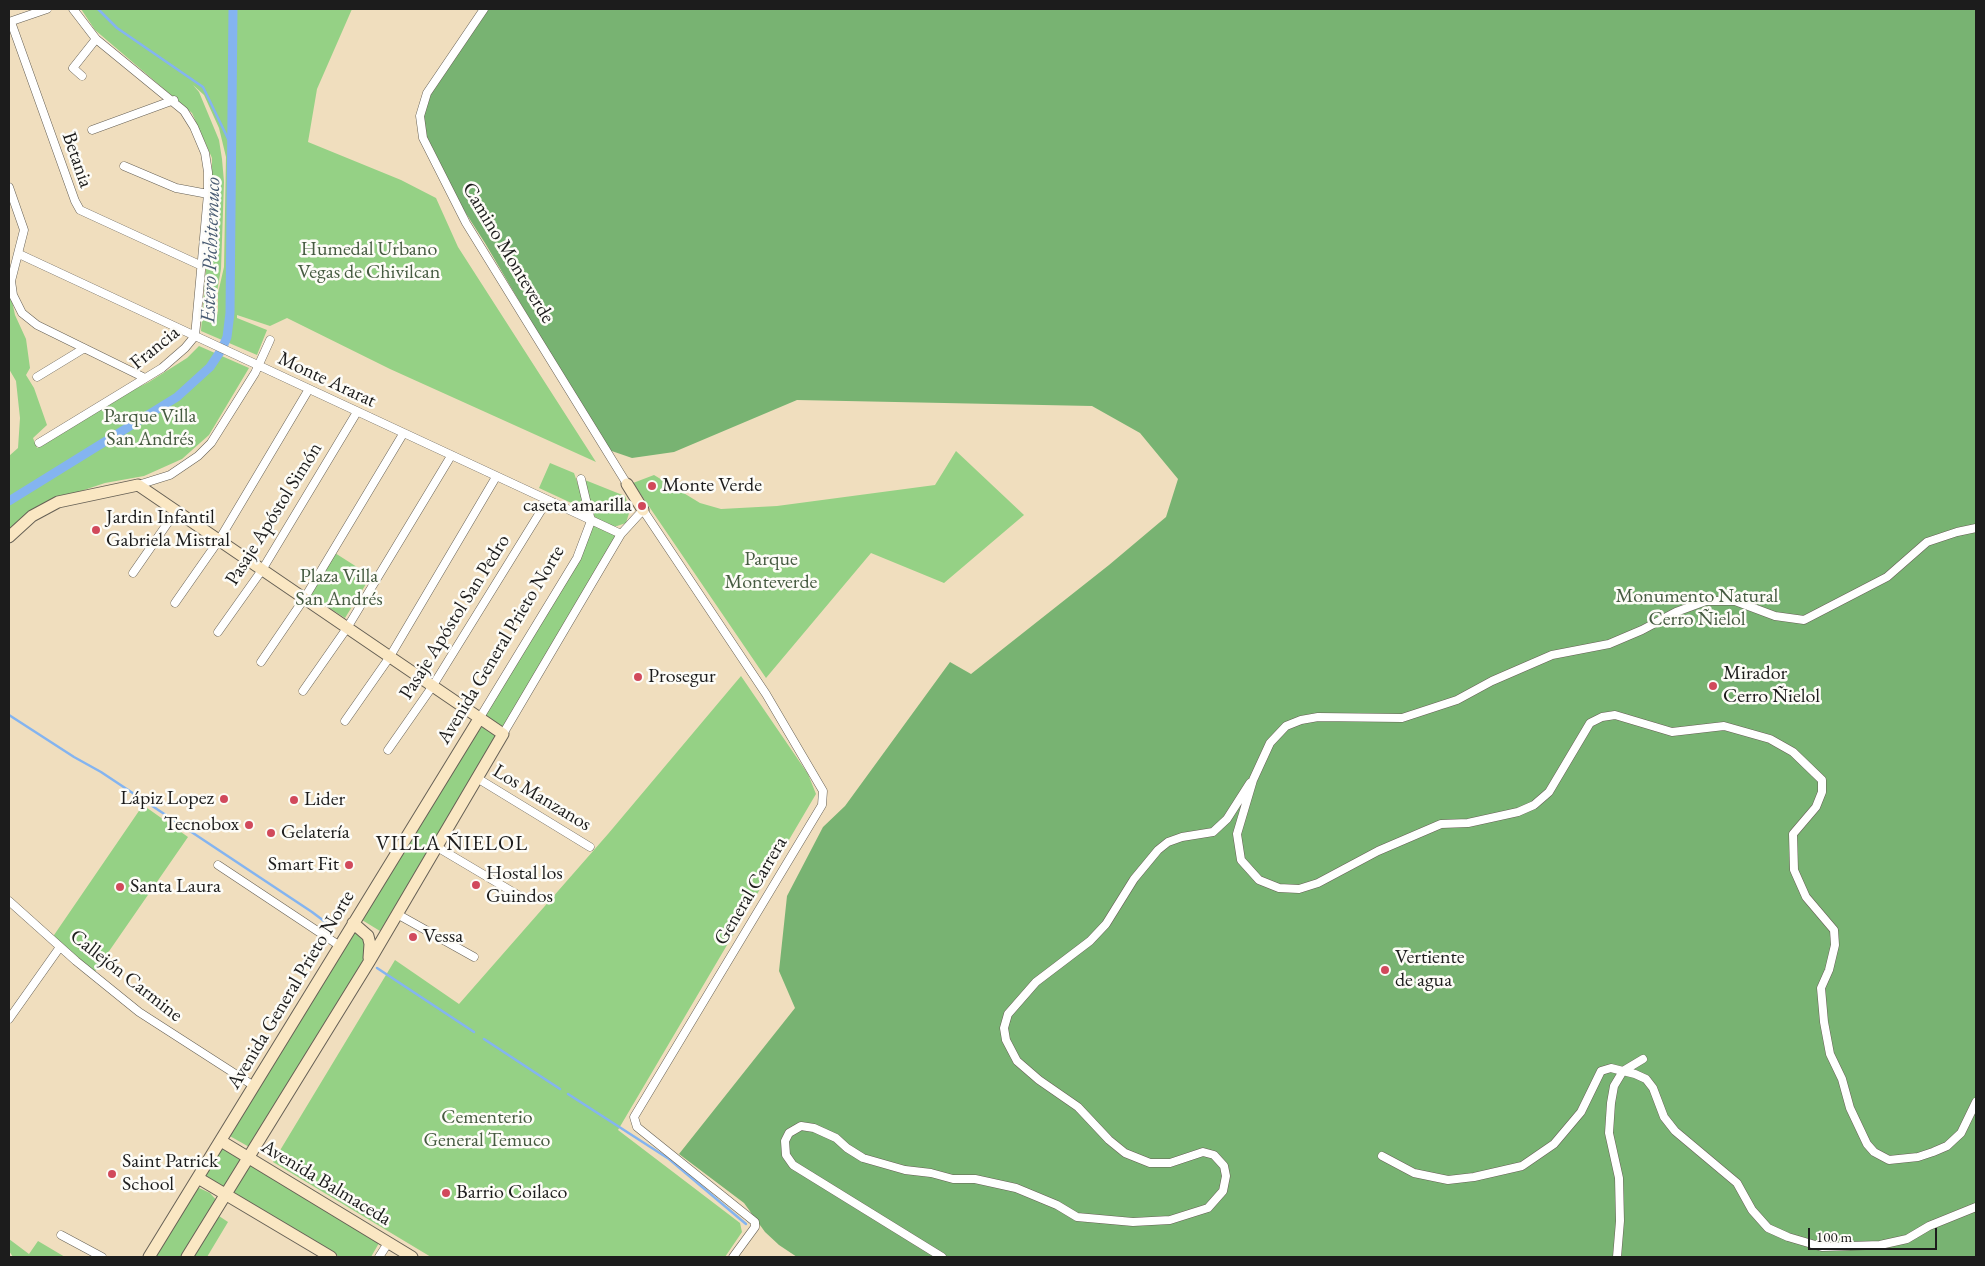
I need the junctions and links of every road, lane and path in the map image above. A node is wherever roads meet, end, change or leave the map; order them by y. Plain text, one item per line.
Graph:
1 (47, 9) edge
2 (73, 9) edge
3 (484, 9) edge
4 (10, 22) edge
5 (96, 39) junction
6 (82, 76) dead end
7 (174, 100) junction
8 (92, 130) dead end
9 (124, 166) dead end
10 (9, 187) edge
11 (208, 194) junction
12 (19, 254) junction
13 (202, 266) junction
14 (195, 336) junction
15 (270, 340) dead end
16 (84, 349) junction
17 (259, 366) junction
18 (37, 377) dead end
19 (145, 378) junction
20 (309, 389) junction
21 (356, 412) junction
22 (403, 434) junction
23 (38, 443) dead end
24 (451, 456) junction
25 (496, 477) junction
26 (582, 479) dead end
27 (627, 484) joint
28 (138, 485) junction
29 (547, 501) junction
30 (643, 510) junction
31 (176, 511) junction
32 (591, 521) junction
33 (1976, 528) edge
34 (621, 534) junction
35 (9, 537) edge
36 (219, 540) junction
37 (262, 570) junction
38 (132, 573) dead end
39 (304, 598) junction
40 (175, 603) dead end
41 (347, 628) junction
42 (218, 632) dead end
43 (389, 658) junction
44 (261, 662) dead end
45 (432, 687) junction
46 (303, 691) dead end
47 (479, 719) junction
48 (345, 720) dead end
49 (503, 734) junction
50 (388, 750) dead end
51 (477, 778) junction
52 (1253, 780) junction
53 (590, 846) dead end
54 (437, 847) junction
55 (218, 865) dead end
56 (523, 898) dead end
57 (9, 901) edge
58 (397, 914) junction
59 (354, 923) junction
60 (60, 946) junction
61 (340, 946) junction
62 (474, 957) dead end
63 (369, 962) junction
64 (9, 1019) edge
65 (1643, 1060) dead end
66 (1622, 1071) junction
67 (254, 1086) junction
68 (1976, 1102) edge
69 (221, 1141) junction
70 (1382, 1156) dead end
71 (246, 1157) junction
72 (198, 1178) junction
73 (224, 1194) junction
74 (1976, 1207) edge
75 (61, 1235) dead end
76 (388, 1242) junction
77 (102, 1257) edge
78 (150, 1257) edge
79 (187, 1257) edge
80 (331, 1257) edge
81 (379, 1257) edge
82 (412, 1257) edge
83 (733, 1257) edge
84 (942, 1257) edge
85 (1617, 1257) edge

1 - 4 street
2 - 5 street, Francia
3 - 27 street, Camino Monteverde
4 - 13 street, Betania
5 - 6 street
5 - 7 street, Francia
7 - 8 street
7 - 11 street, Francia
9 - 11 street
10 - 12 street
11 - 13 street, Francia
12 - 14 street, Monte Ararat
12 - 16 street
13 - 14 street, Francia
14 - 17 street, Monte Ararat
14 - 19 street, Francia
15 - 17 street
16 - 18 street
16 - 19 street
17 - 20 street, Monte Ararat
17 - 28 street
19 - 23 street, Francia
20 - 21 street, Monte Ararat
20 - 36 street
21 - 22 street, Monte Ararat
21 - 37 street, Pasaje Apóstol Simón
22 - 24 street, Monte Ararat
22 - 39 street
24 - 25 street, Monte Ararat
24 - 41 street
25 - 29 street, Monte Ararat
25 - 43 street
26 - 32 street
27 - 30 street, Camino Monteverde
28 - 31 street
28 - 35 street
29 - 32 street, Monte Ararat
29 - 45 street, Pasaje Apóstol San Pedro
30 - 34 street
30 - 83 street, General Carrera
31 - 36 street
31 - 38 street
32 - 34 street, Monte Ararat
32 - 47 street, Avenida General Prieto Norte
33 - 52 street
34 - 49 street
36 - 37 street
36 - 40 street
37 - 39 street
37 - 42 street, Pasaje Apóstol Simón
39 - 41 street
39 - 44 street
41 - 43 street
41 - 46 street
43 - 45 street
43 - 48 street
45 - 47 street
45 - 50 street, Pasaje Apóstol San Pedro
47 - 49 street
47 - 59 street, Avenida General Prieto Norte
49 - 51 street
51 - 53 street, Los Manzanos
51 - 54 street
52 - 68 street
52 - 84 street
54 - 56 street
54 - 58 street
55 - 61 street
57 - 60 street, Callejón Carmine
58 - 62 street
58 - 63 street
59 - 61 street, Avenida General Prieto Norte
59 - 63 street
60 - 64 street
60 - 67 street, Callejón Carmine
61 - 67 street, Avenida General Prieto Norte
63 - 71 street
65 - 66 street
66 - 70 street
66 - 74 street
66 - 85 street
67 - 69 street, Avenida General Prieto Norte
69 - 71 street, Avenida Balmaceda
69 - 72 street, Avenida General Prieto Norte
71 - 73 street
71 - 76 street, Avenida Balmaceda
72 - 73 street
72 - 78 street, Avenida General Prieto Norte
73 - 79 street
73 - 80 street
75 - 77 street
76 - 81 street
76 - 82 street, Avenida Balmaceda

